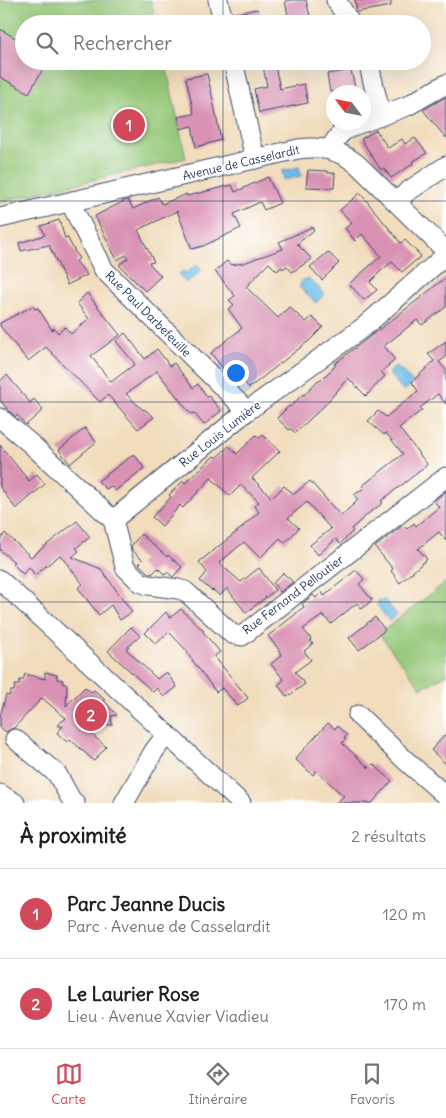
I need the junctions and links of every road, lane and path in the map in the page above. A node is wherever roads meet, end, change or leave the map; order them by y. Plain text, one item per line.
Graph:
1 (218, 0) edge
2 (336, 0) edge
3 (222, 15) edge
4 (345, 15) edge
5 (235, 70) edge
6 (368, 70) edge
7 (446, 84) edge
8 (368, 85) edge
9 (371, 119) edge
10 (343, 130) edge
11 (330, 149) junction
12 (255, 159) junction
13 (446, 166) edge
14 (72, 201) junction
15 (396, 202) junction
16 (0, 218) edge
17 (446, 253) edge
18 (247, 411) junction
19 (0, 418) edge
20 (446, 477) edge
21 (113, 520) junction
22 (0, 580) edge
23 (358, 715) dead end
24 (167, 734) junction
25 (15, 738) dead end
26 (0, 794) edge
27 (64, 795) edge
28 (446, 796) edge
29 (15, 803) edge
30 (75, 803) edge
31 (124, 803) edge
32 (241, 803) edge

1 - 3 street
2 - 4 street
5 - 12 street
6 - 8 street
7 - 9 street
10 - 11 street
11 - 12 street, Avenue de Casselardit
11 - 15 street, Avenue de Casselardit
12 - 14 street, Avenue de Casselardit
13 - 15 street
14 - 16 street, Avenue de Casselardit
14 - 18 street, Rue Paul Darbefeuille
15 - 17 street, Avenue de Casselardit
17 - 18 street, Rue Louis Lumière
18 - 21 street, Rue Louis Lumière
19 - 21 street
20 - 21 street, Rue Fernand Pelloutier
22 - 24 street
23 - 28 street
24 - 31 street
24 - 32 street
25 - 27 street
26 - 29 street
27 - 30 street

